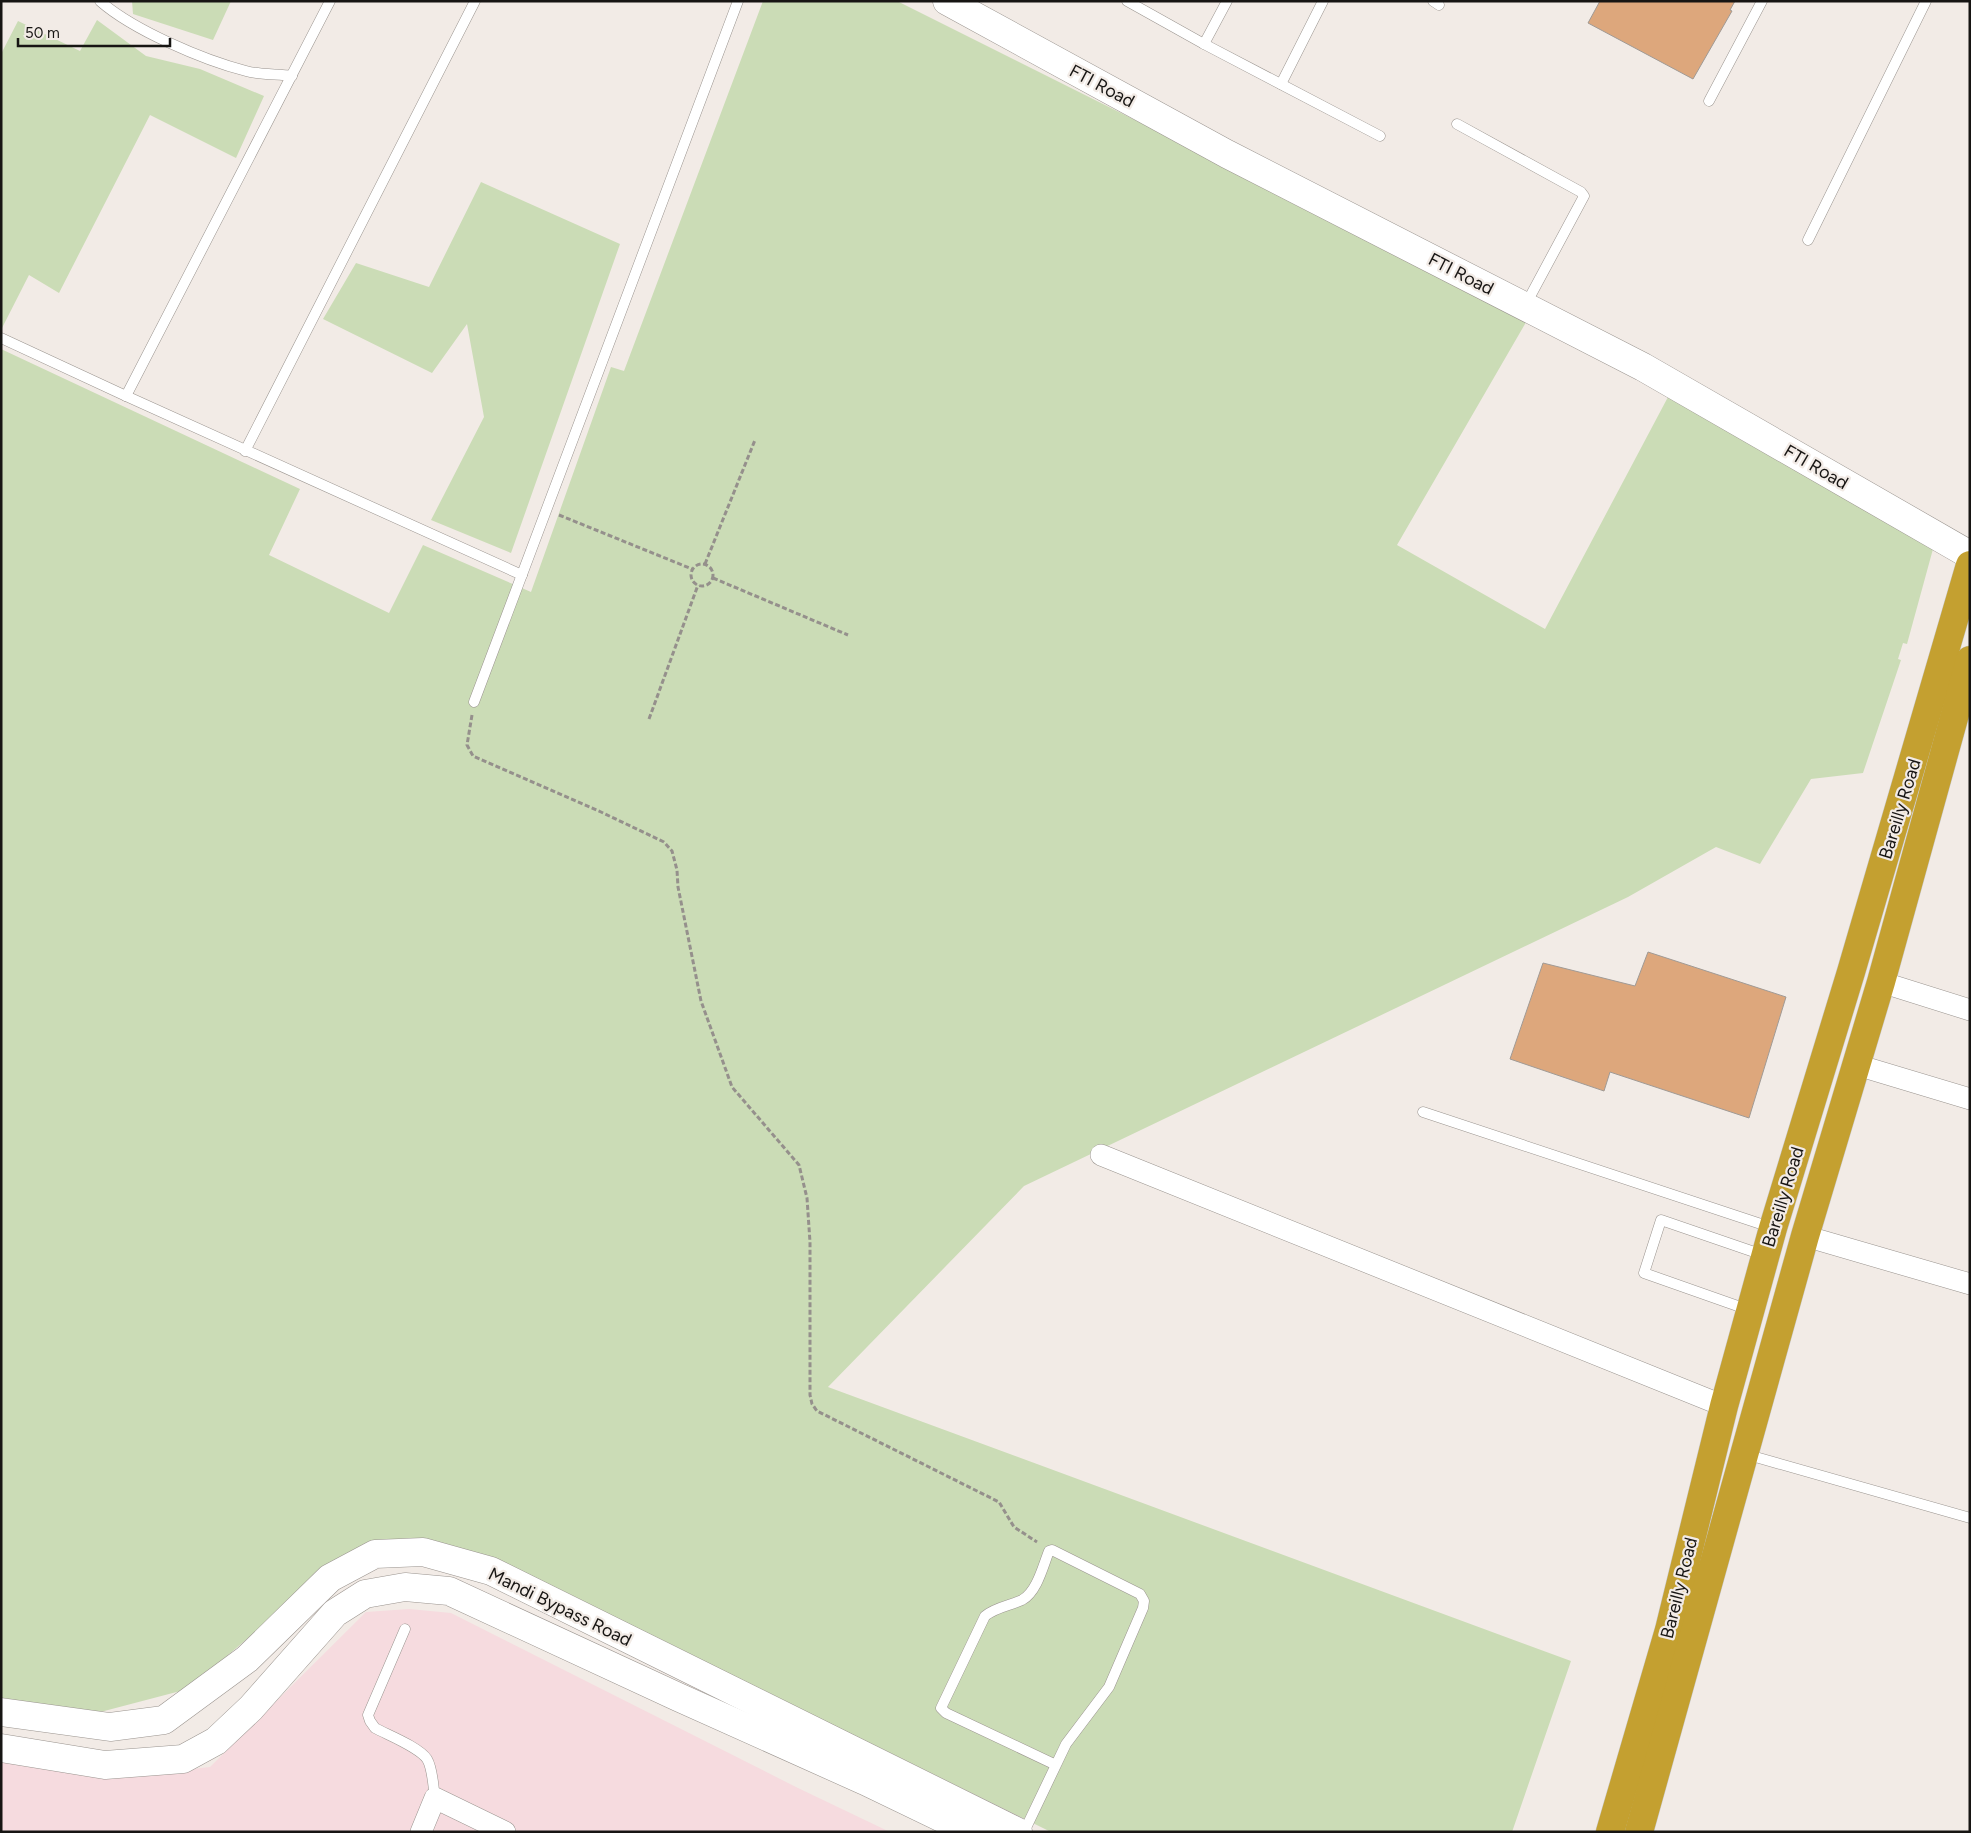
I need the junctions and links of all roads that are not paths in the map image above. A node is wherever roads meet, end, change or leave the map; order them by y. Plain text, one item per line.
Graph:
1 (100, 1) edge
2 (118, 1) edge
3 (330, 1) edge
4 (475, 1) edge
5 (738, 1) edge
6 (946, 1) edge
7 (1127, 1) edge
8 (1227, 1) edge
9 (1323, 1) edge
10 (1762, 1) edge
11 (1926, 1) edge
12 (118, 14) junction
13 (1204, 44) junction
14 (292, 76) junction
15 (1281, 84) junction
16 (1709, 101) dead end
17 (1457, 124) dead end
18 (1380, 136) dead end
19 (1808, 240) dead end
20 (1525, 306) junction
21 (1, 338) edge
22 (126, 396) junction
23 (245, 451) junction
24 (1970, 556) edge
25 (1970, 565) edge
26 (522, 575) junction
27 (1970, 660) edge
28 (474, 702) road end
29 (1851, 972) junction
30 (1881, 982) junction
31 (1970, 1010) edge
32 (1857, 1065) junction
33 (1970, 1099) edge
34 (1423, 1112) dead end
35 (1101, 1155) dead end
36 (1773, 1228) junction
37 (1805, 1236) junction
38 (1765, 1256) junction
39 (1970, 1284) edge
40 (1750, 1310) junction
41 (1724, 1406) junction
42 (1744, 1453) junction
43 (1970, 1518) edge
44 (405, 1629) dead end
45 (1, 1712) edge
46 (1, 1748) edge
47 (1056, 1765) junction
48 (435, 1798) junction
49 (420, 1832) edge
50 (505, 1832) edge
51 (971, 1832) edge
52 (1018, 1832) edge
53 (1024, 1832) edge
54 (1610, 1832) edge
55 (1639, 1832) edge

1 - 12 lane
2 - 12 lane
3 - 14 lane
4 - 23 lane
5 - 26 lane
6 - 20 main road, FTI Road
7 - 13 lane
8 - 13 lane
9 - 15 lane
10 - 16 lane
11 - 19 lane
12 - 14 lane
13 - 15 lane
14 - 22 lane
15 - 18 lane
17 - 20 lane
20 - 24 main road, FTI Road
21 - 22 lane
22 - 23 lane
23 - 26 lane
25 - 29 highway, Bareilly Road
26 - 28 lane
27 - 30 highway, Bareilly Road
29 - 30 highway
29 - 36 highway, Bareilly Road
30 - 31 street
30 - 32 highway, Bareilly Road
32 - 33 street
32 - 37 highway, Bareilly Road
34 - 36 lane
35 - 41 street
36 - 37 highway
36 - 38 highway, Bareilly Road
37 - 39 street
37 - 42 highway, Bareilly Road
38 - 40 highway, Bareilly Road
38 - 40 lane
40 - 41 highway, Bareilly Road
41 - 54 highway, Bareilly Road
42 - 43 lane
42 - 55 highway, Bareilly Road
44 - 48 lane
45 - 52 main road, Mandi Bypass Road
46 - 51 main road, Mandi Bypass Road
47 - 47 lane
47 - 53 lane
48 - 49 street
48 - 50 street

